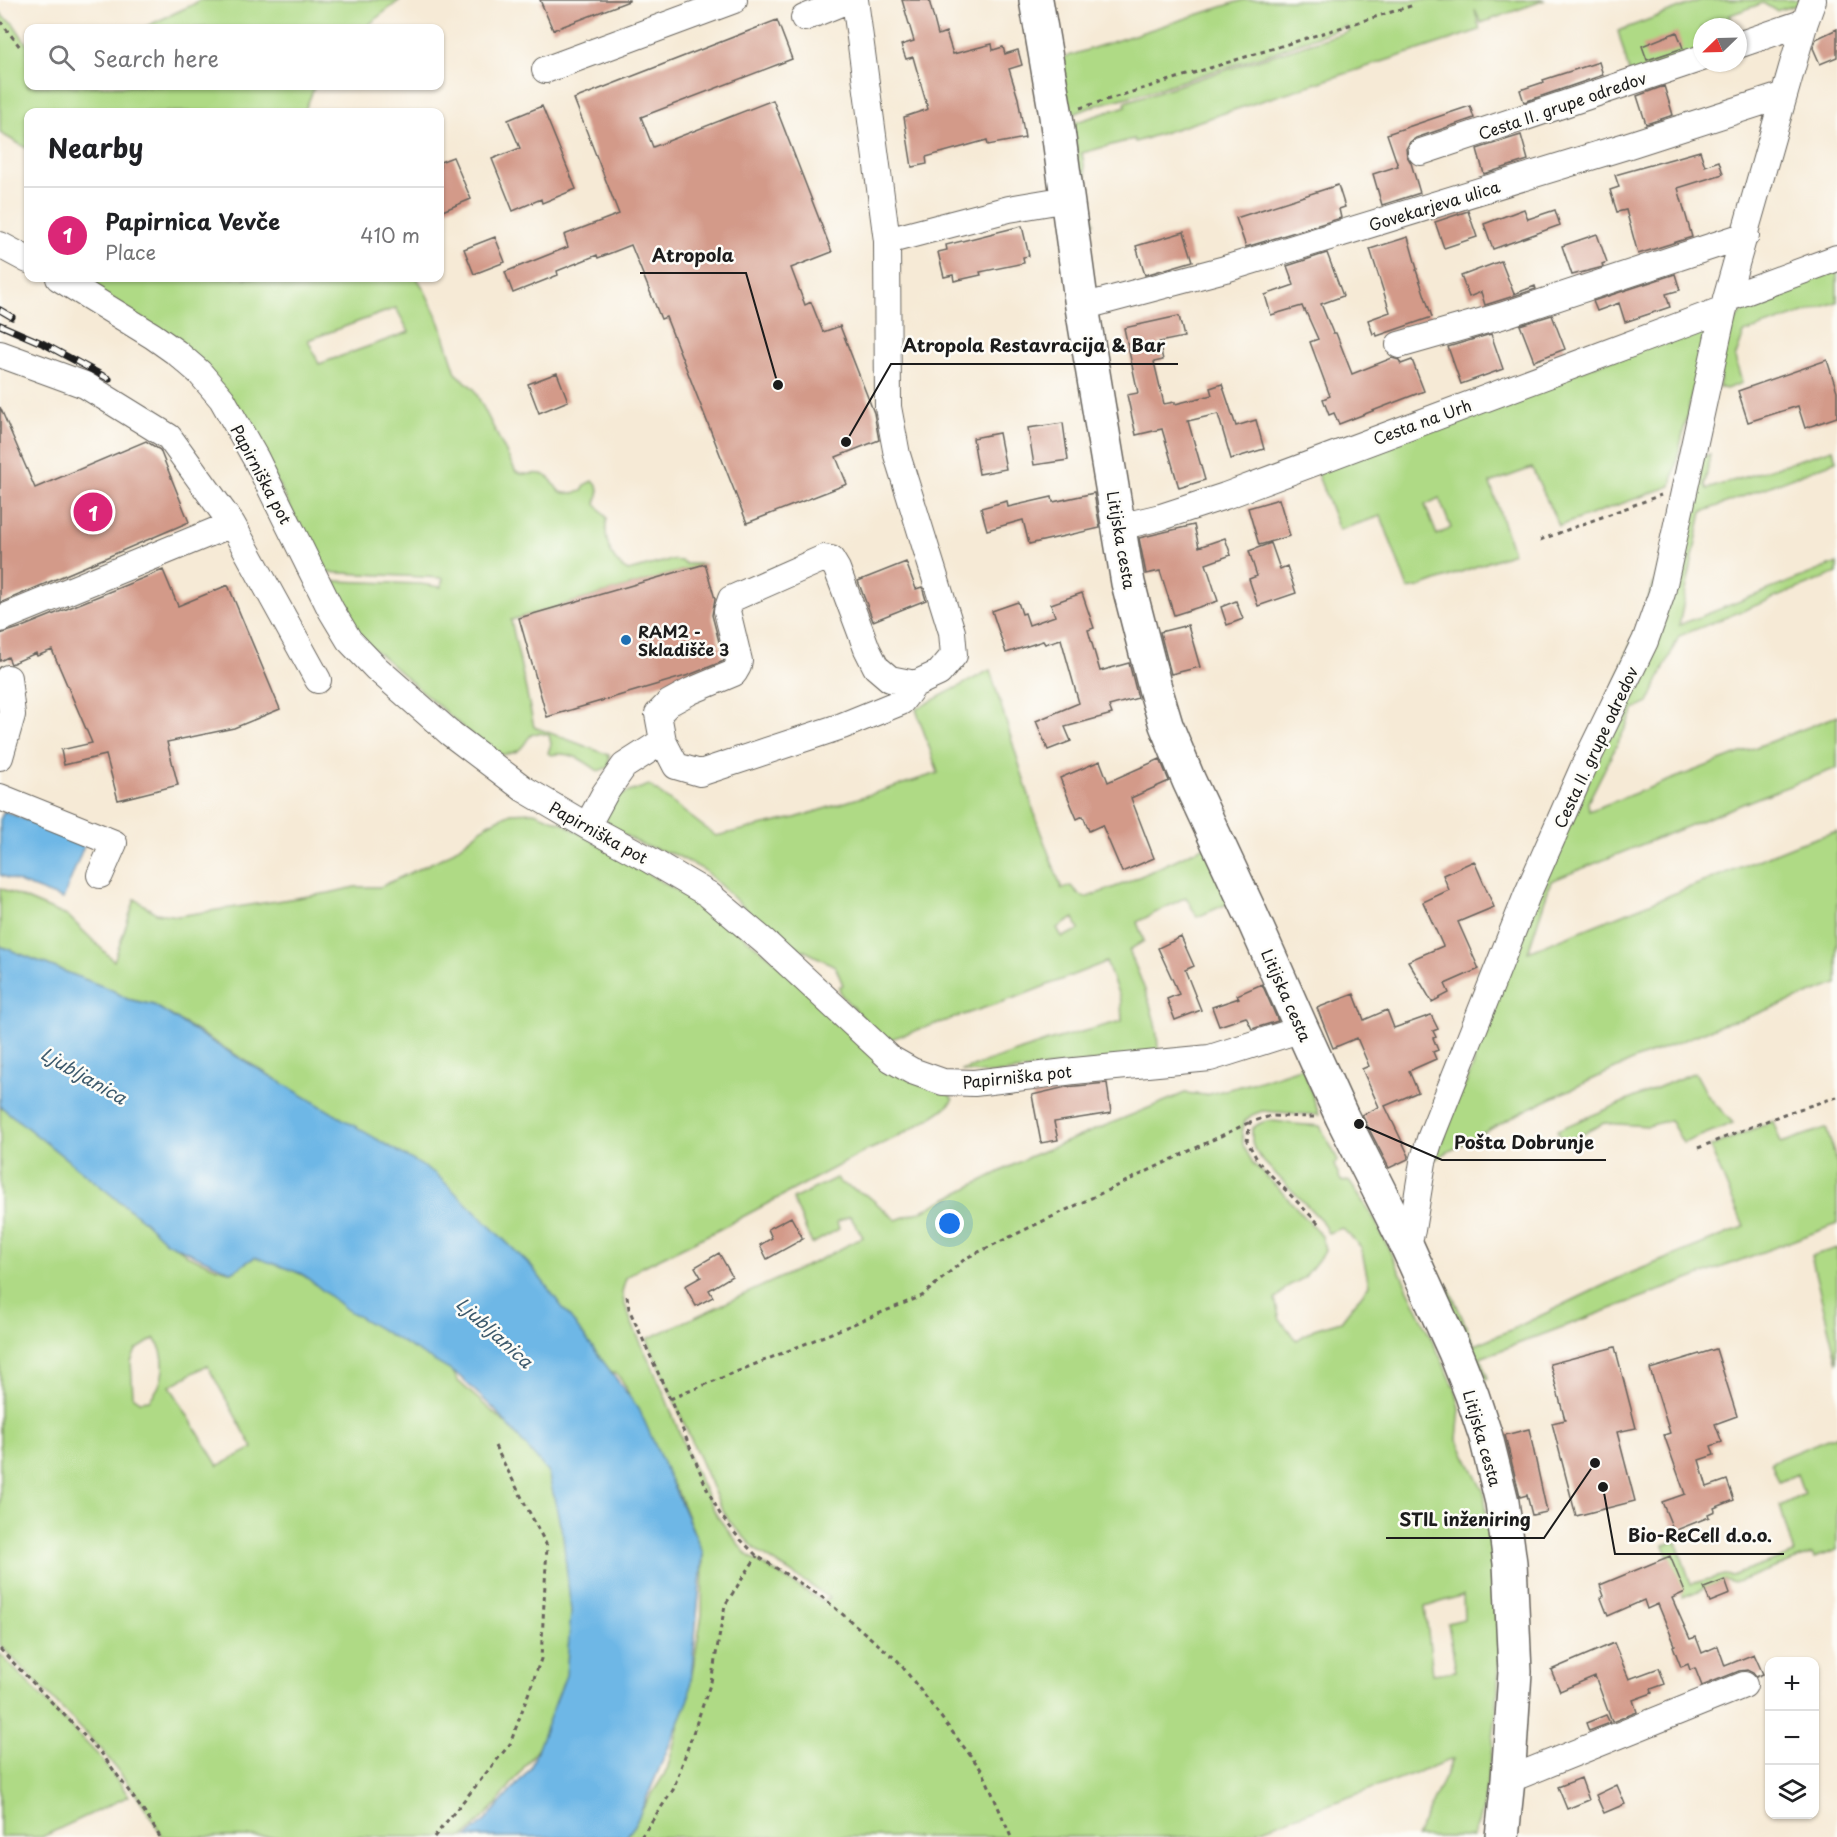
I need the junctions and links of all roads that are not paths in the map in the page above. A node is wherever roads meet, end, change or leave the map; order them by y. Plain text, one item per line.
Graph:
1 (734, 0) edge
2 (848, 0) edge
3 (855, 0) edge
4 (1036, 0) edge
5 (1809, 11) edge
6 (804, 18) dead end
7 (1747, 41) edge
8 (1693, 61) edge
9 (545, 70) dead end
10 (1784, 95) junction
11 (1421, 152) dead end
12 (1068, 199) junction
13 (1746, 234) junction
14 (887, 241) junction
15 (0, 245) edge
16 (24, 258) edge
17 (1837, 258) edge
18 (65, 282) edge
19 (1725, 304) junction
20 (1082, 307) junction
21 (1399, 345) dead end
22 (0, 354) edge
23 (232, 525) junction
24 (1119, 527) junction
25 (0, 619) edge
26 (8, 678) dead end
27 (318, 680) dead end
28 (915, 684) junction
29 (663, 741) junction
30 (0, 757) edge
31 (0, 797) edge
32 (587, 826) junction
33 (100, 875) dead end
34 (1302, 1029) junction
35 (1407, 1246) junction
36 (1744, 1685) dead end
37 (1508, 1780) junction
38 (1498, 1832) edge

1 - 9 street
2 - 6 street
3 - 14 street
4 - 12 main road, Litijska cesta
5 - 7 street, Cesta II. grupe odredov
5 - 10 street, Cesta II. grupe odredov
8 - 11 street, Cesta II. grupe odredov
10 - 13 street, Cesta II. grupe odredov
10 - 20 street, Govekarjeva ulica
12 - 14 street
12 - 20 main road, Litijska cesta
13 - 19 street, Cesta II. grupe odredov
13 - 21 street
14 - 28 street
15 - 16 street
17 - 19 street, Cesta na Urh
18 - 32 street, Papirniška pot
19 - 24 street, Cesta na Urh
19 - 35 street, Cesta II. grupe odredov
20 - 24 main road, Litijska cesta
22 - 23 street
23 - 25 street
23 - 27 street
24 - 34 main road, Litijska cesta
26 - 30 street
28 - 29 street
28 - 29 street
29 - 32 street
31 - 33 street
32 - 34 street, Papirniška pot
34 - 35 main road, Litijska cesta
35 - 37 main road, Litijska cesta
36 - 37 street
37 - 38 main road, Litijska cesta

